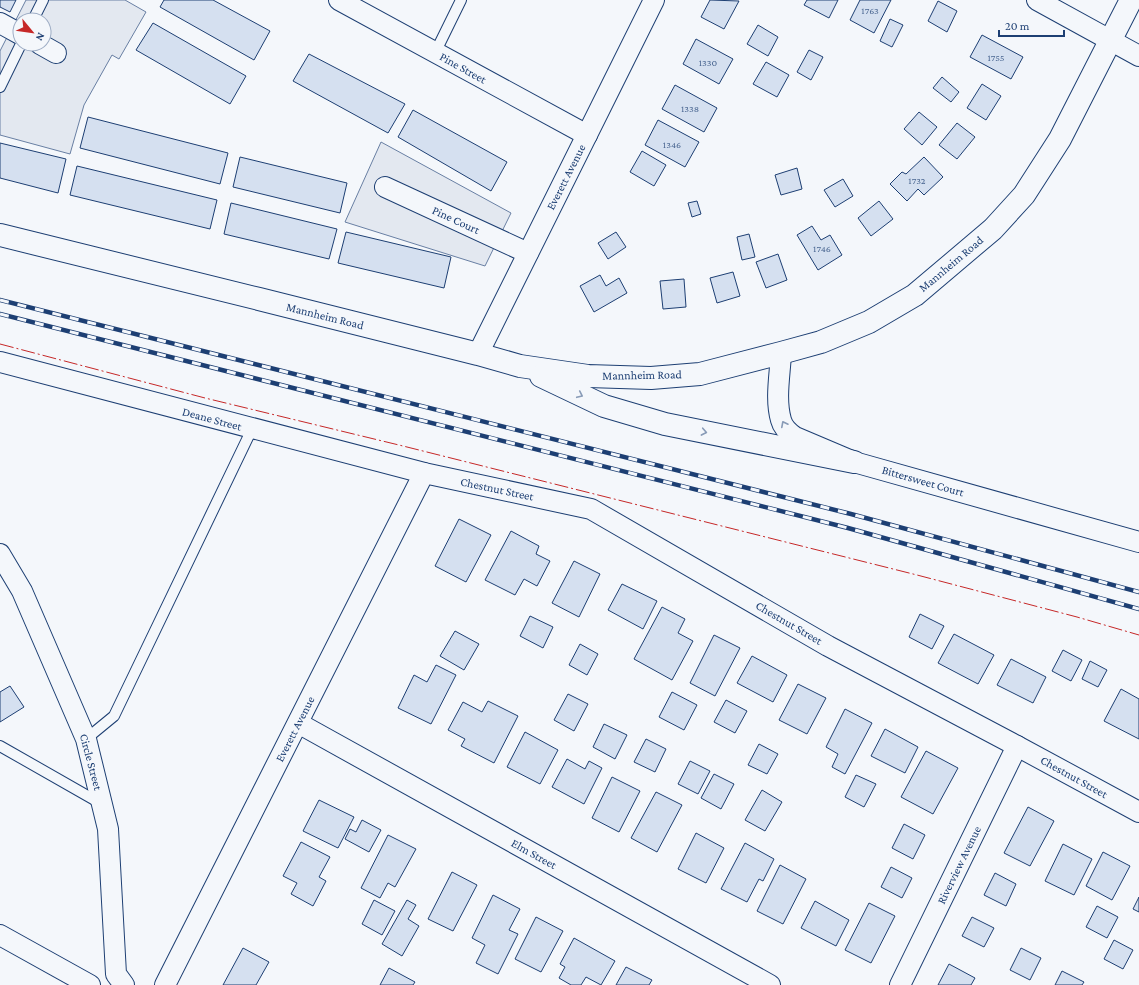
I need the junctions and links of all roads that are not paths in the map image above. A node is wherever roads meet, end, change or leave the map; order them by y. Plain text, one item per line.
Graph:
1 (43, 0) edge
2 (339, 0) edge
3 (461, 0) edge
4 (654, 0) edge
5 (1037, 0) edge
6 (1131, 0) edge
7 (37, 12) edge
8 (0, 23) edge
9 (12, 30) edge
10 (1111, 41) junction
11 (17, 52) edge
12 (435, 53) junction
13 (1139, 56) edge
14 (0, 87) edge
15 (587, 135) junction
16 (384, 187) dead end
17 (0, 235) edge
18 (528, 253) junction
19 (781, 353) junction
20 (478, 354) junction
21 (0, 362) edge
22 (520, 366) junction
23 (252, 429) junction
24 (854, 462) junction
25 (424, 473) junction
26 (1139, 542) edge
27 (0, 554) edge
28 (298, 723) junction
29 (86, 739) junction
30 (0, 746) edge
31 (1018, 746) junction
32 (102, 804) junction
33 (1139, 812) edge
34 (0, 935) edge
35 (90, 985) edge
36 (124, 985) edge
37 (165, 985) edge
38 (770, 985) edge
39 (900, 985) edge

1 - 7 lane
2 - 12 street, Pine Street
3 - 12 lane
4 - 15 street, Everett Avenue
5 - 10 street
6 - 10 main road, Mannheim Road
8 - 9 street
10 - 13 street
10 - 19 main road, Mannheim Road
11 - 14 lane
12 - 15 street, Pine Street
15 - 18 street, Everett Avenue
16 - 18 street, Pine Court
17 - 20 main road, Mannheim Road
18 - 20 street, Everett Avenue
19 - 22 main road, Mannheim Road
24 -> 19 street, Bittersweet Court
20 - 22 main road, Mannheim Road
21 - 23 street, Deane Street
22 -> 24 main road
23 - 25 street, Deane Street
23 - 29 lane
24 - 26 street, Bittersweet Court
25 - 28 street, Everett Avenue
25 - 31 street, Chestnut Street
27 - 29 street, Circle Street
28 - 37 street, Everett Avenue
28 - 38 street, Elm Street
29 - 32 street, Circle Street
30 - 32 lane
31 - 33 street, Chestnut Street
31 - 39 street, Riverview Avenue
32 - 36 street, Circle Street
34 - 35 street

